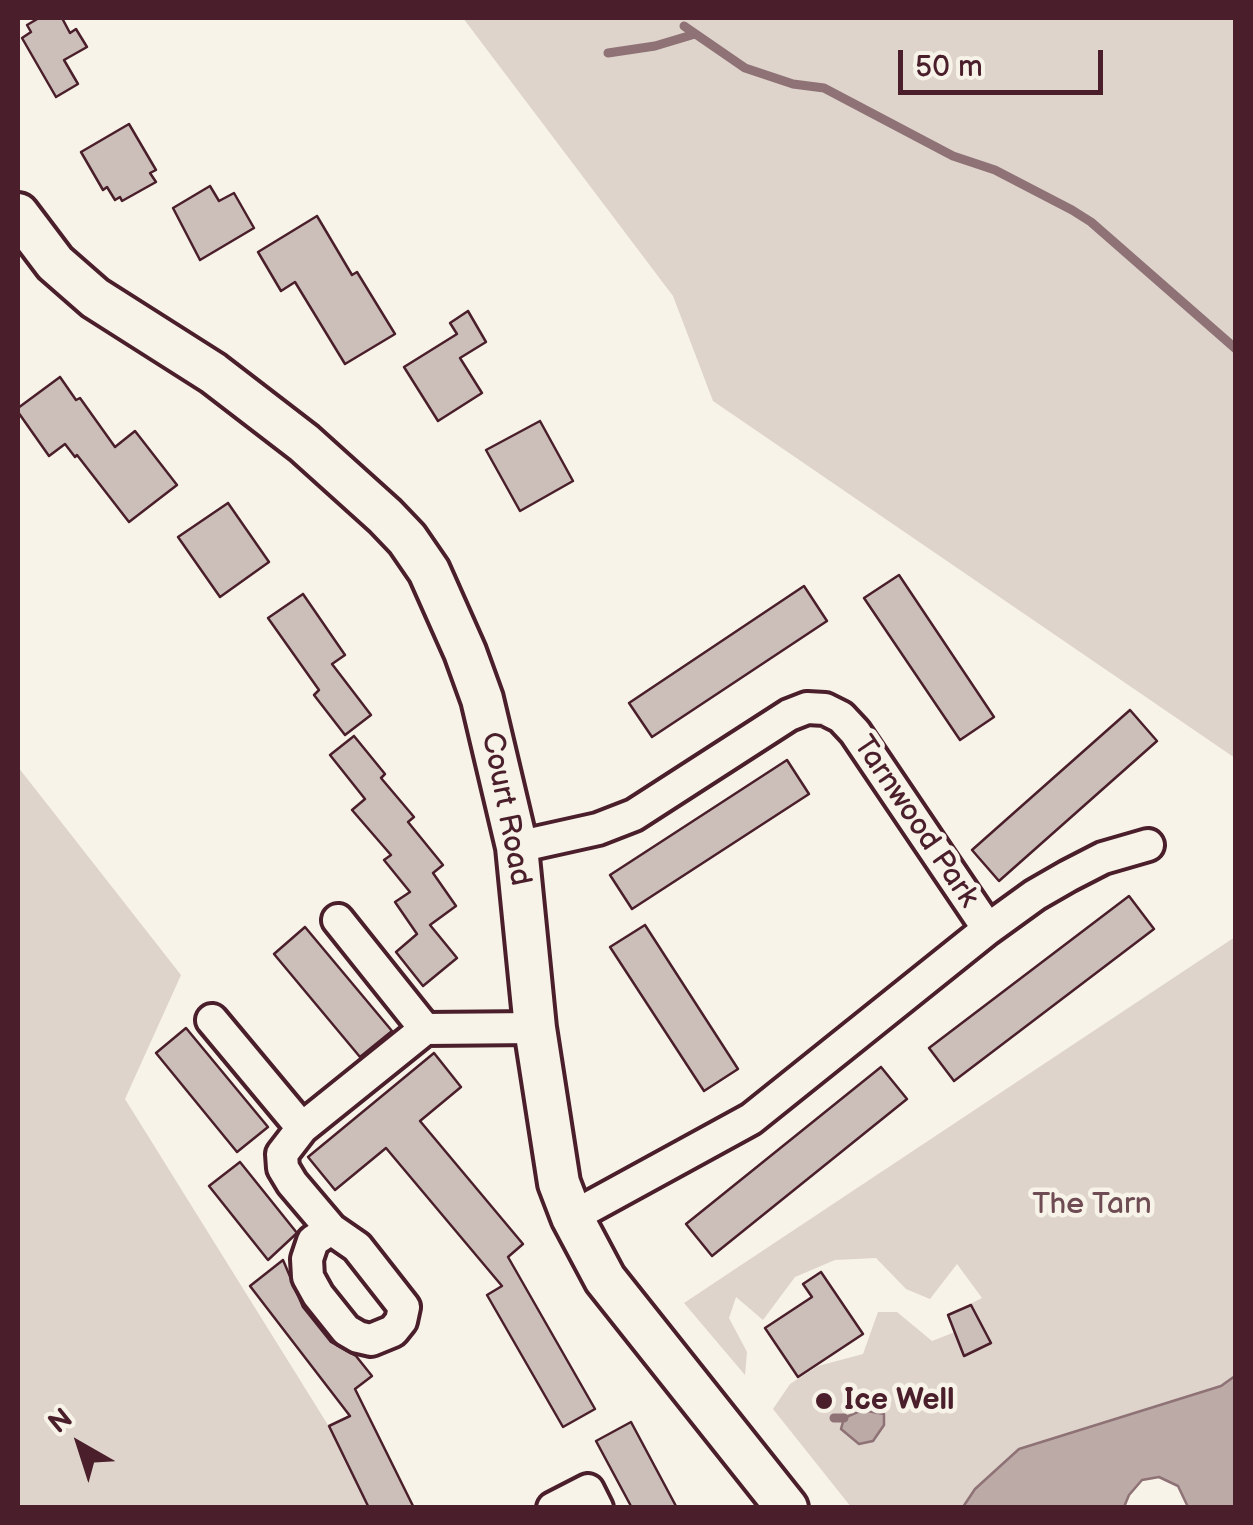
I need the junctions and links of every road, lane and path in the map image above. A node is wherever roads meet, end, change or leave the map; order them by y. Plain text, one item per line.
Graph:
1 (22, 230) edge
2 (1148, 845) dead end
3 (517, 848) junction
4 (338, 920) dead end
5 (988, 929) junction
6 (212, 1020) dead end
7 (535, 1028) junction
8 (425, 1029) junction
9 (302, 1128) junction
10 (572, 1217) junction
11 (331, 1229) junction
12 (553, 1508) edge
13 (597, 1508) edge
14 (787, 1508) edge

1 - 3 main road, Court Road
2 - 5 street, Tarnwood Park
3 - 5 street, Tarnwood Park
3 - 7 main road, Court Road
4 - 8 street
5 - 10 street, Tarnwood Park
6 - 9 street
7 - 8 street
7 - 10 main road, Court Road
8 - 9 street
9 - 11 street
10 - 14 main road, Court Road
11 - 11 street
12 - 13 street

